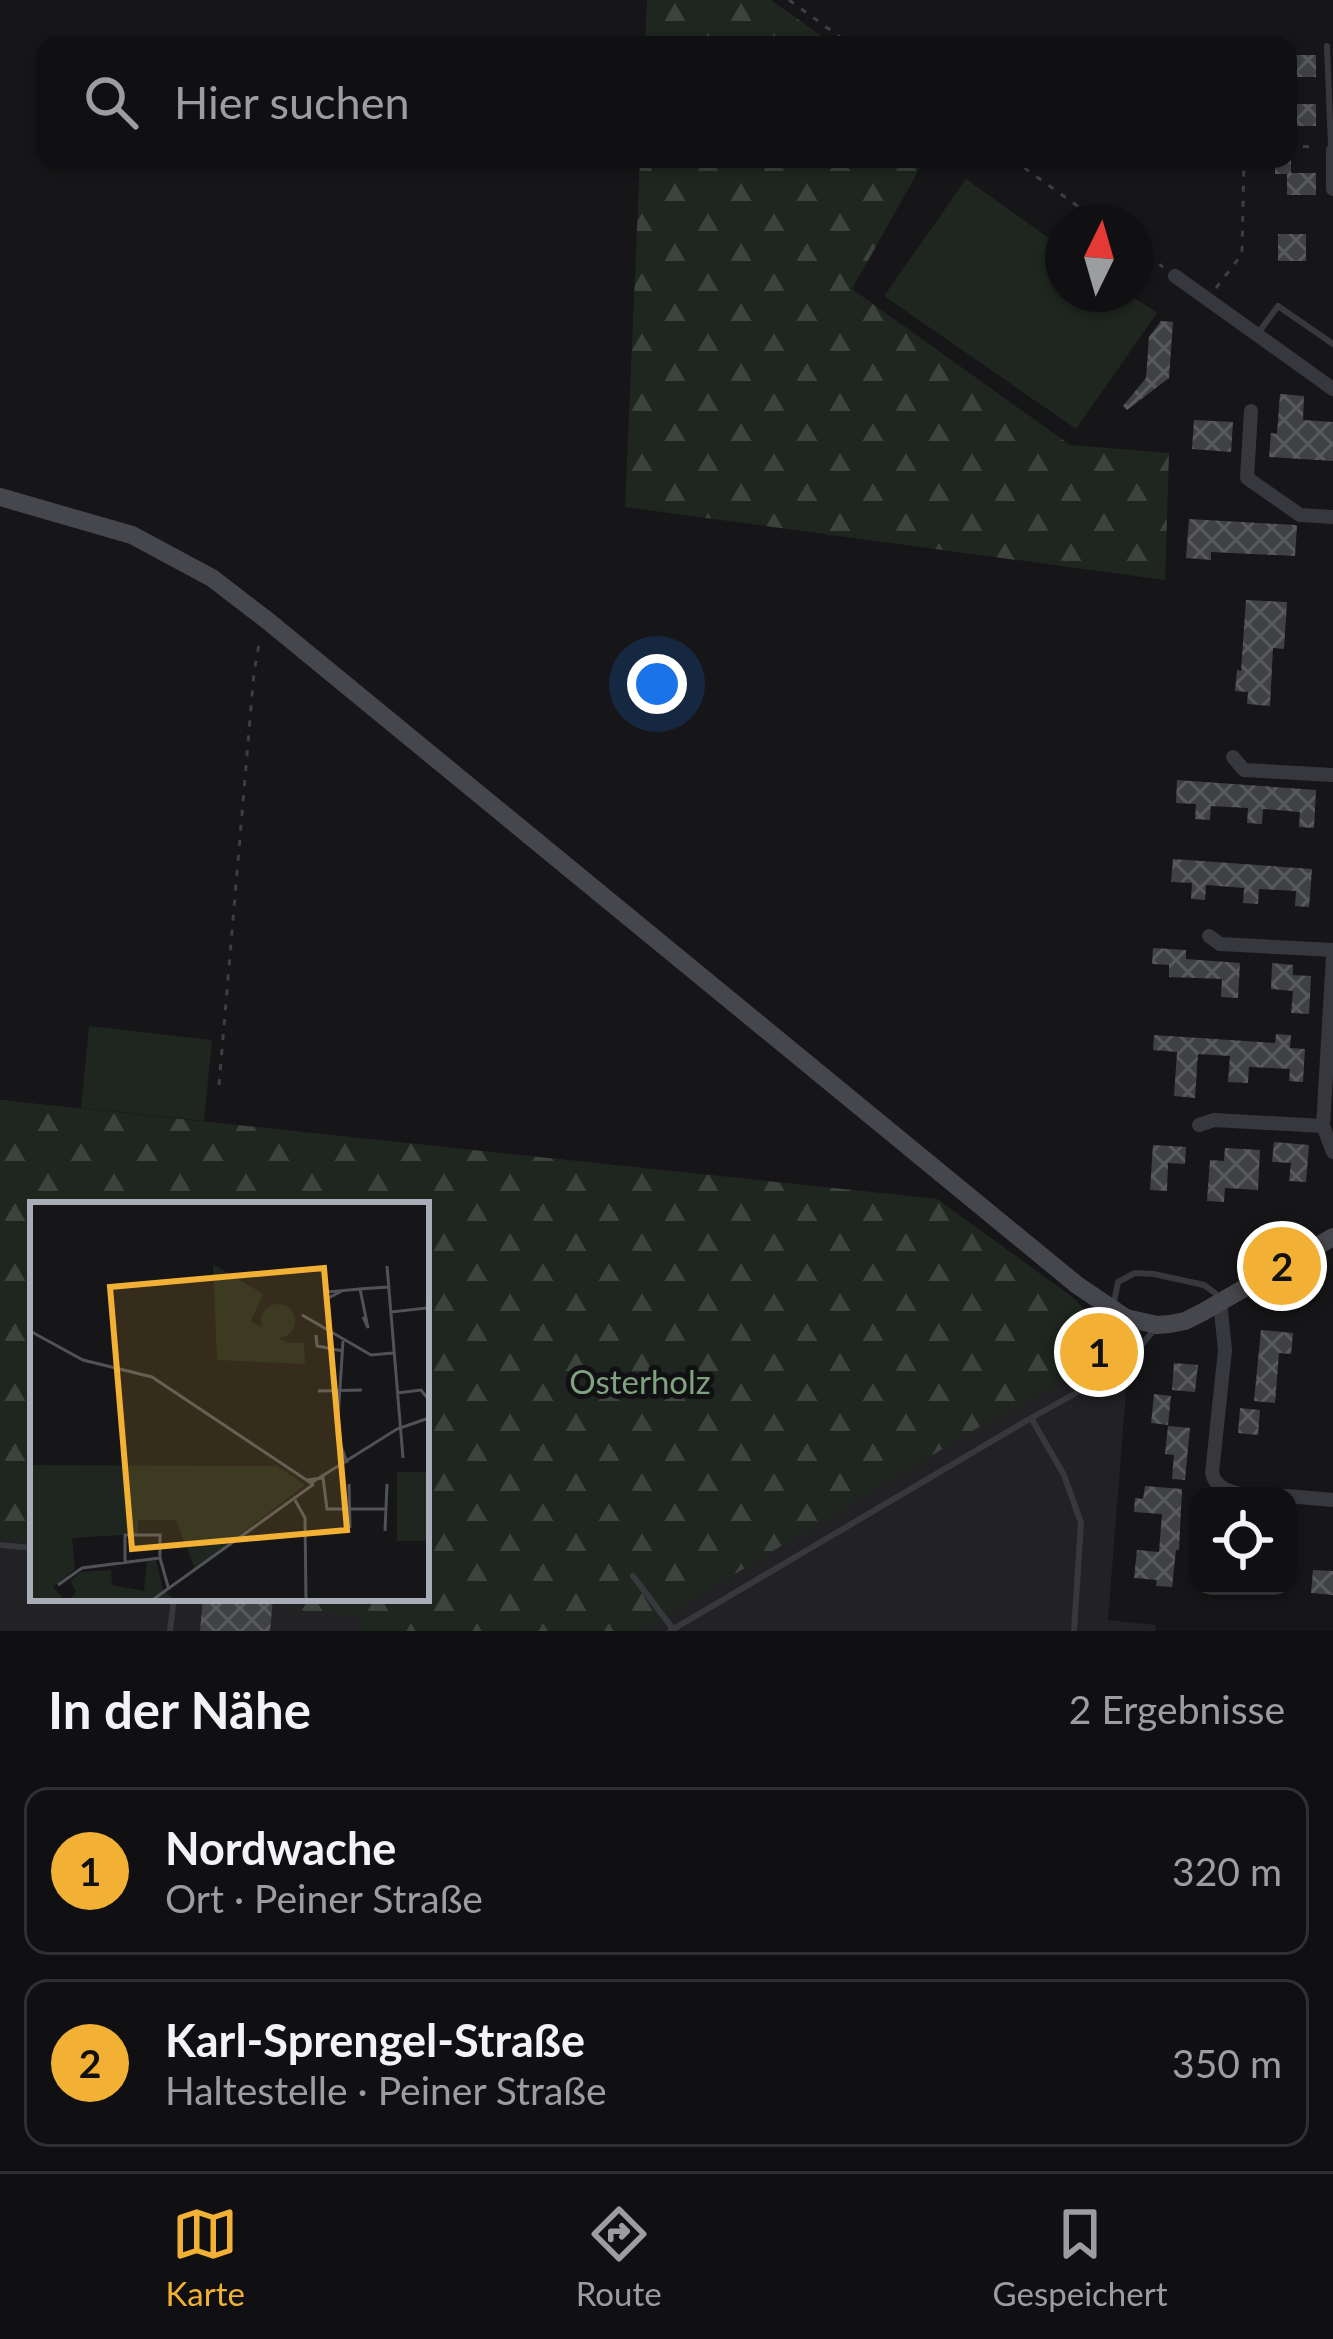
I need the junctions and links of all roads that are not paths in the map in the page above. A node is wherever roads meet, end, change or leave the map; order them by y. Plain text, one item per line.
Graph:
1 (1327, 46) dead end
2 (1333, 150) edge
3 (1333, 189) edge
4 (1175, 276) road end
5 (1257, 335) junction
6 (1333, 344) edge
7 (1333, 389) edge
8 (1251, 411) dead end
9 (0, 497) edge
10 (1333, 517) edge
11 (1234, 757) dead end
12 (1333, 775) edge
13 (1209, 936) dead end
14 (1333, 953) edge
15 (1199, 1124) dead end
16 (1323, 1126) junction
17 (1333, 1152) edge
18 (1333, 1237) edge
19 (1220, 1302) junction
20 (1115, 1312) junction
21 (1157, 1325) junction
22 (1031, 1418) junction
23 (1219, 1487) edge
24 (1297, 1497) edge
25 (1333, 1500) edge
26 (0, 1545) edge
27 (30, 1548) edge
28 (633, 1576) dead end
29 (174, 1601) edge
30 (672, 1630) edge
31 (170, 1631) edge
32 (1074, 1631) edge

1 - 2 lane
2 - 3 street
4 - 5 street
5 - 6 lane
5 - 7 street
8 - 10 street
9 - 20 main road
11 - 12 street
13 - 14 street
14 - 16 street
15 - 16 street
16 - 17 street
18 - 19 main road
19 - 20 lane
19 - 21 main road
19 - 23 street
20 - 21 main road
21 - 22 lane
22 - 30 lane
22 - 32 lane
24 - 25 street
26 - 27 lane
28 - 30 lane
29 - 31 lane

